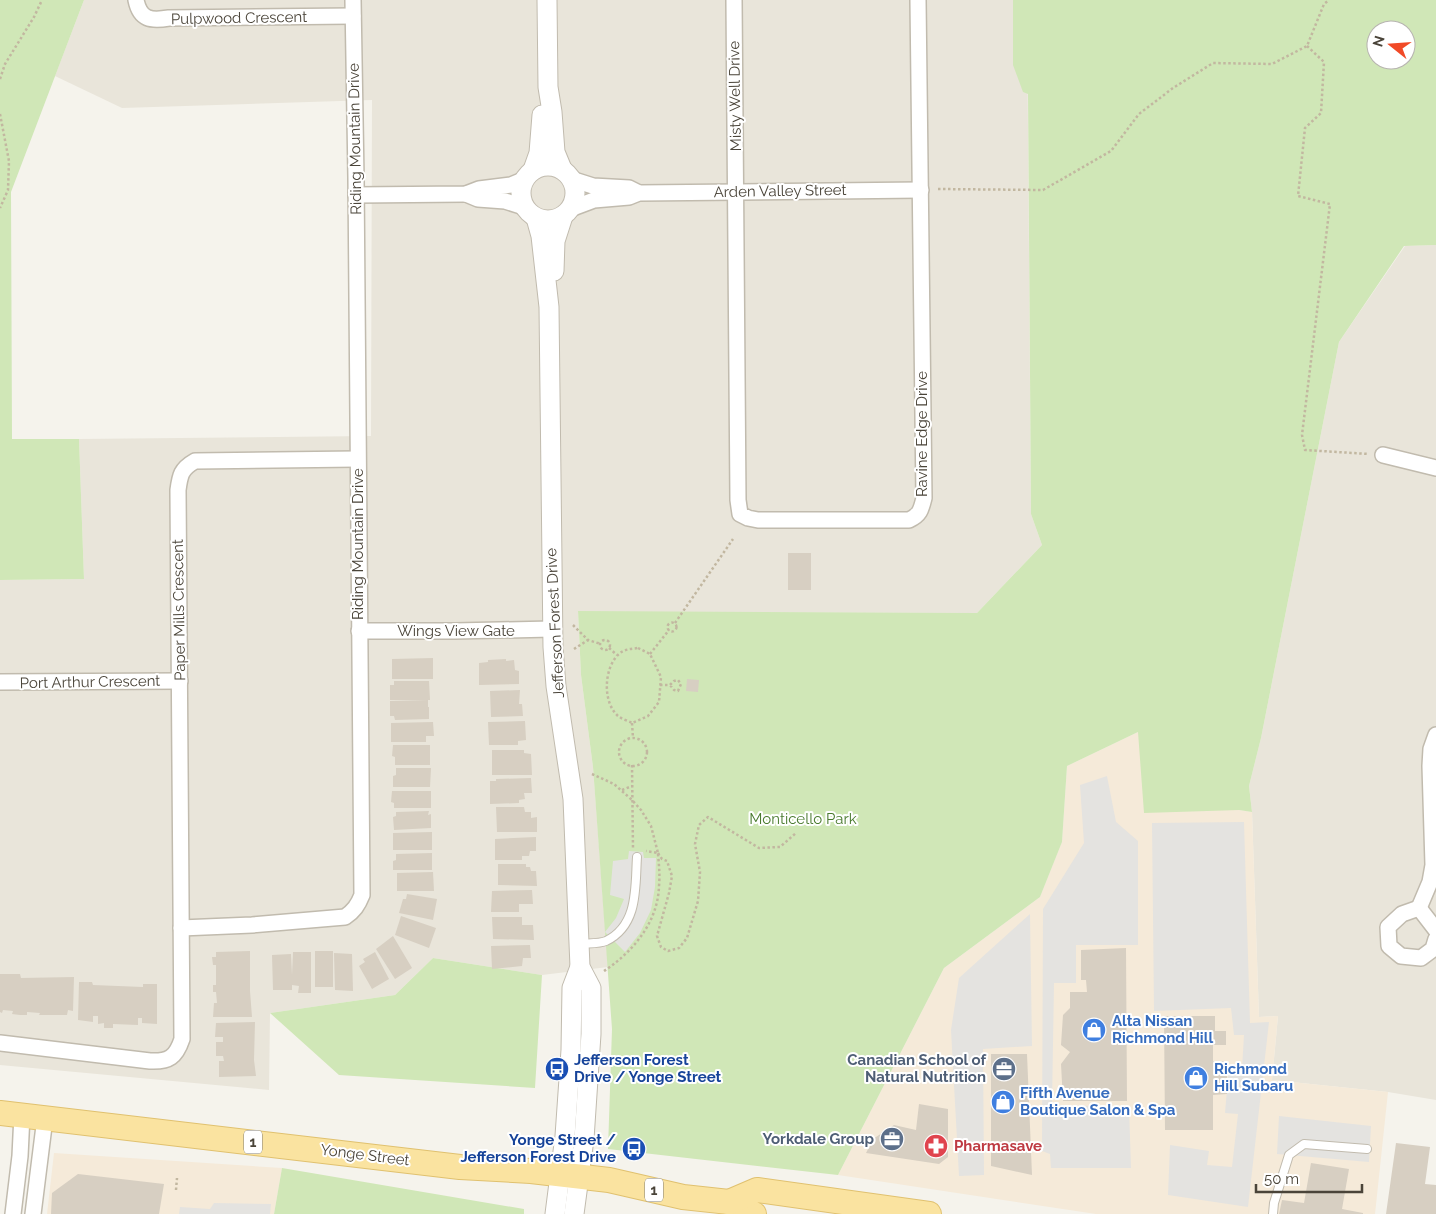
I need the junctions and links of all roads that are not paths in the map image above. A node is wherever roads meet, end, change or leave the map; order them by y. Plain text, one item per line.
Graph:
1 (136, 0) edge
2 (353, 0) edge
3 (547, 0) edge
4 (734, 0) edge
5 (918, 0) edge
6 (353, 16) junction
7 (548, 87) junction
8 (567, 174) junction
9 (528, 175) junction
10 (921, 190) junction
11 (736, 192) junction
12 (639, 193) junction
13 (466, 194) junction
14 (356, 195) junction
15 (530, 212) junction
16 (566, 212) junction
17 (549, 307) junction
18 (1383, 455) road end
19 (358, 459) junction
20 (1436, 468) edge
21 (552, 629) junction
22 (359, 631) junction
23 (180, 681) junction
24 (0, 682) edge
25 (1436, 735) edge
26 (636, 856) dead end
27 (1419, 908) junction
28 (181, 928) junction
29 (1436, 930) edge
30 (1436, 939) edge
31 (579, 944) junction
32 (0, 1043) edge
33 (22, 1116) edge
34 (1367, 1149) dead end
35 (569, 1175) junction
36 (729, 1202) junction
37 (13, 1214) edge
38 (33, 1214) edge
39 (555, 1214) edge
40 (574, 1214) edge
41 (754, 1214) edge
42 (929, 1214) edge
43 (1272, 1214) edge

1 - 6 street, Pulpwood Crescent
2 - 6 street, Riding Mountain Drive
3 - 7 street
4 - 11 street, Misty Well Drive
5 - 10 street, Ravine Edge Drive
6 - 14 street, Riding Mountain Drive
7 - 8 street
7 - 9 street
8 - 9 street
8 - 12 street, Arden Valley Street
8 - 16 street
9 - 13 street
9 - 15 street
10 - 11 street, Arden Valley Street
10 - 11 street, Ravine Edge Drive
11 - 12 street, Arden Valley Street
12 - 16 street, Arden Valley Street
13 - 14 street
13 - 15 street
14 - 19 street, Riding Mountain Drive
15 - 16 street
15 - 17 street, Jefferson Forest Drive
16 - 17 street, Jefferson Forest Drive
17 - 21 street, Jefferson Forest Drive
18 - 20 street
19 - 22 street, Riding Mountain Drive
19 - 23 street, Paper Mills Crescent
21 - 22 street, Wings View Gate
21 - 31 street, Jefferson Forest Drive
22 - 28 street, Riding Mountain Drive
23 - 24 street, Port Arthur Crescent
23 - 28 street, Paper Mills Crescent
25 - 27 street
26 - 31 lane
27 - 29 street
27 - 30 street
28 - 32 street
31 - 35 street, Jefferson Forest Drive
33 - 35 main road, Yonge Street / 1
33 - 37 street
33 - 38 street
34 - 43 lane
35 - 36 main road, Yonge Street / 1
35 - 39 street
35 - 40 street
36 - 41 main road, Yonge Street / 1
36 - 42 main road

